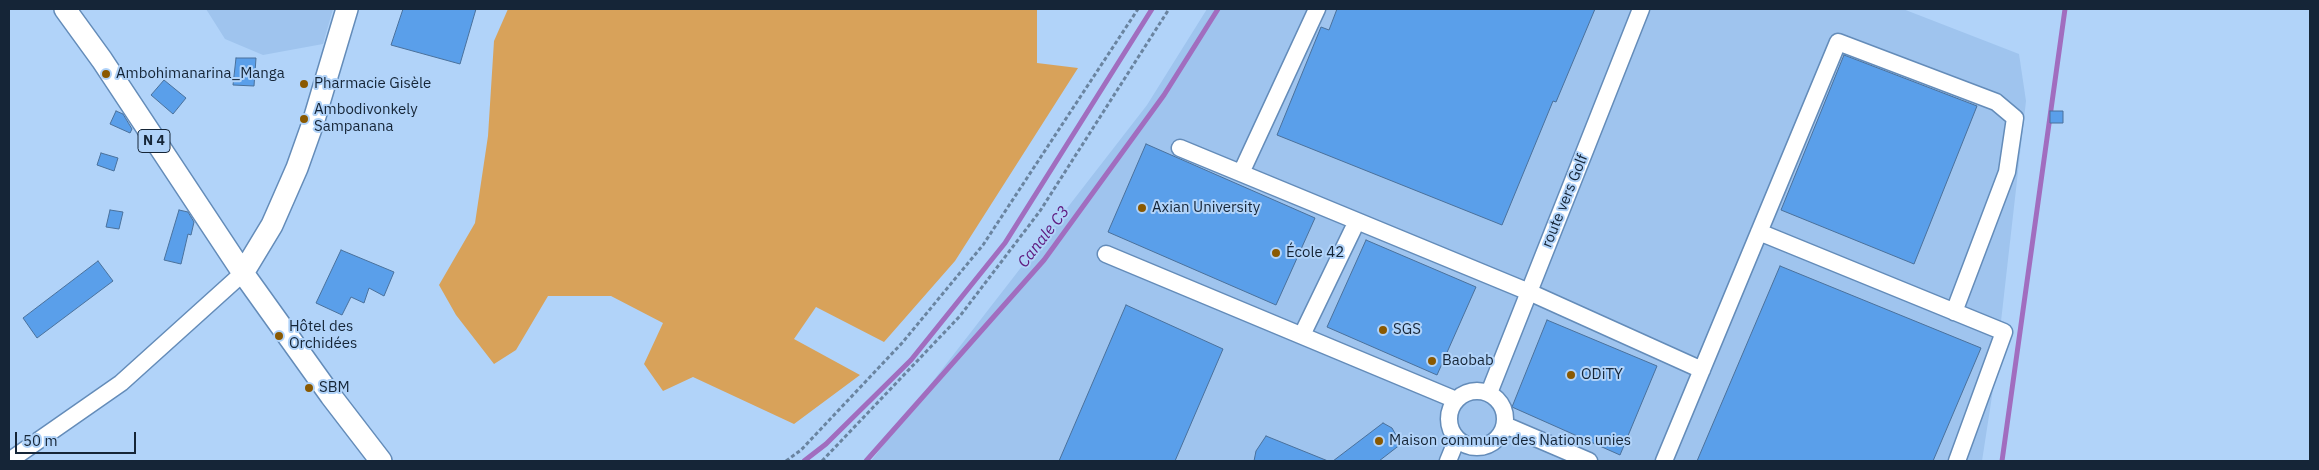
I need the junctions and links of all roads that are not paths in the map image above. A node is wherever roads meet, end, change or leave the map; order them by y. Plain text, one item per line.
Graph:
1 (65, 9) edge
2 (347, 9) edge
3 (1317, 9) edge
4 (1641, 9) edge
5 (1180, 148) dead end
6 (1242, 173) junction
7 (1358, 221) junction
8 (1759, 232) junction
9 (1106, 254) dead end
10 (243, 273) junction
11 (1529, 292) junction
12 (1954, 312) junction
13 (1302, 335) junction
14 (1702, 370) junction
15 (1489, 393) junction
16 (1456, 400) junction
17 (1505, 425) junction
18 (1458, 438) junction
19 (1565, 457) edge
20 (9, 461) edge
21 (381, 461) edge
22 (1448, 461) edge
23 (1589, 461) edge
24 (1664, 461) edge
25 (1957, 461) edge

1 - 10 main road, N 4
2 - 10 main road
3 - 6 street
4 - 11 street, route vers Golf
5 - 6 street
6 - 7 street
7 - 11 street
7 - 13 street
8 - 12 street
8 - 12 street
8 - 14 street
9 - 13 street
10 - 20 street
10 - 21 main road, N 4
11 - 14 street
11 - 15 street, route vers Golf
12 - 25 street
13 - 16 street
14 - 24 street
15 - 16 street
15 - 17 street
16 - 18 street
17 - 18 street
17 - 19 street
18 - 22 street
19 - 23 street

